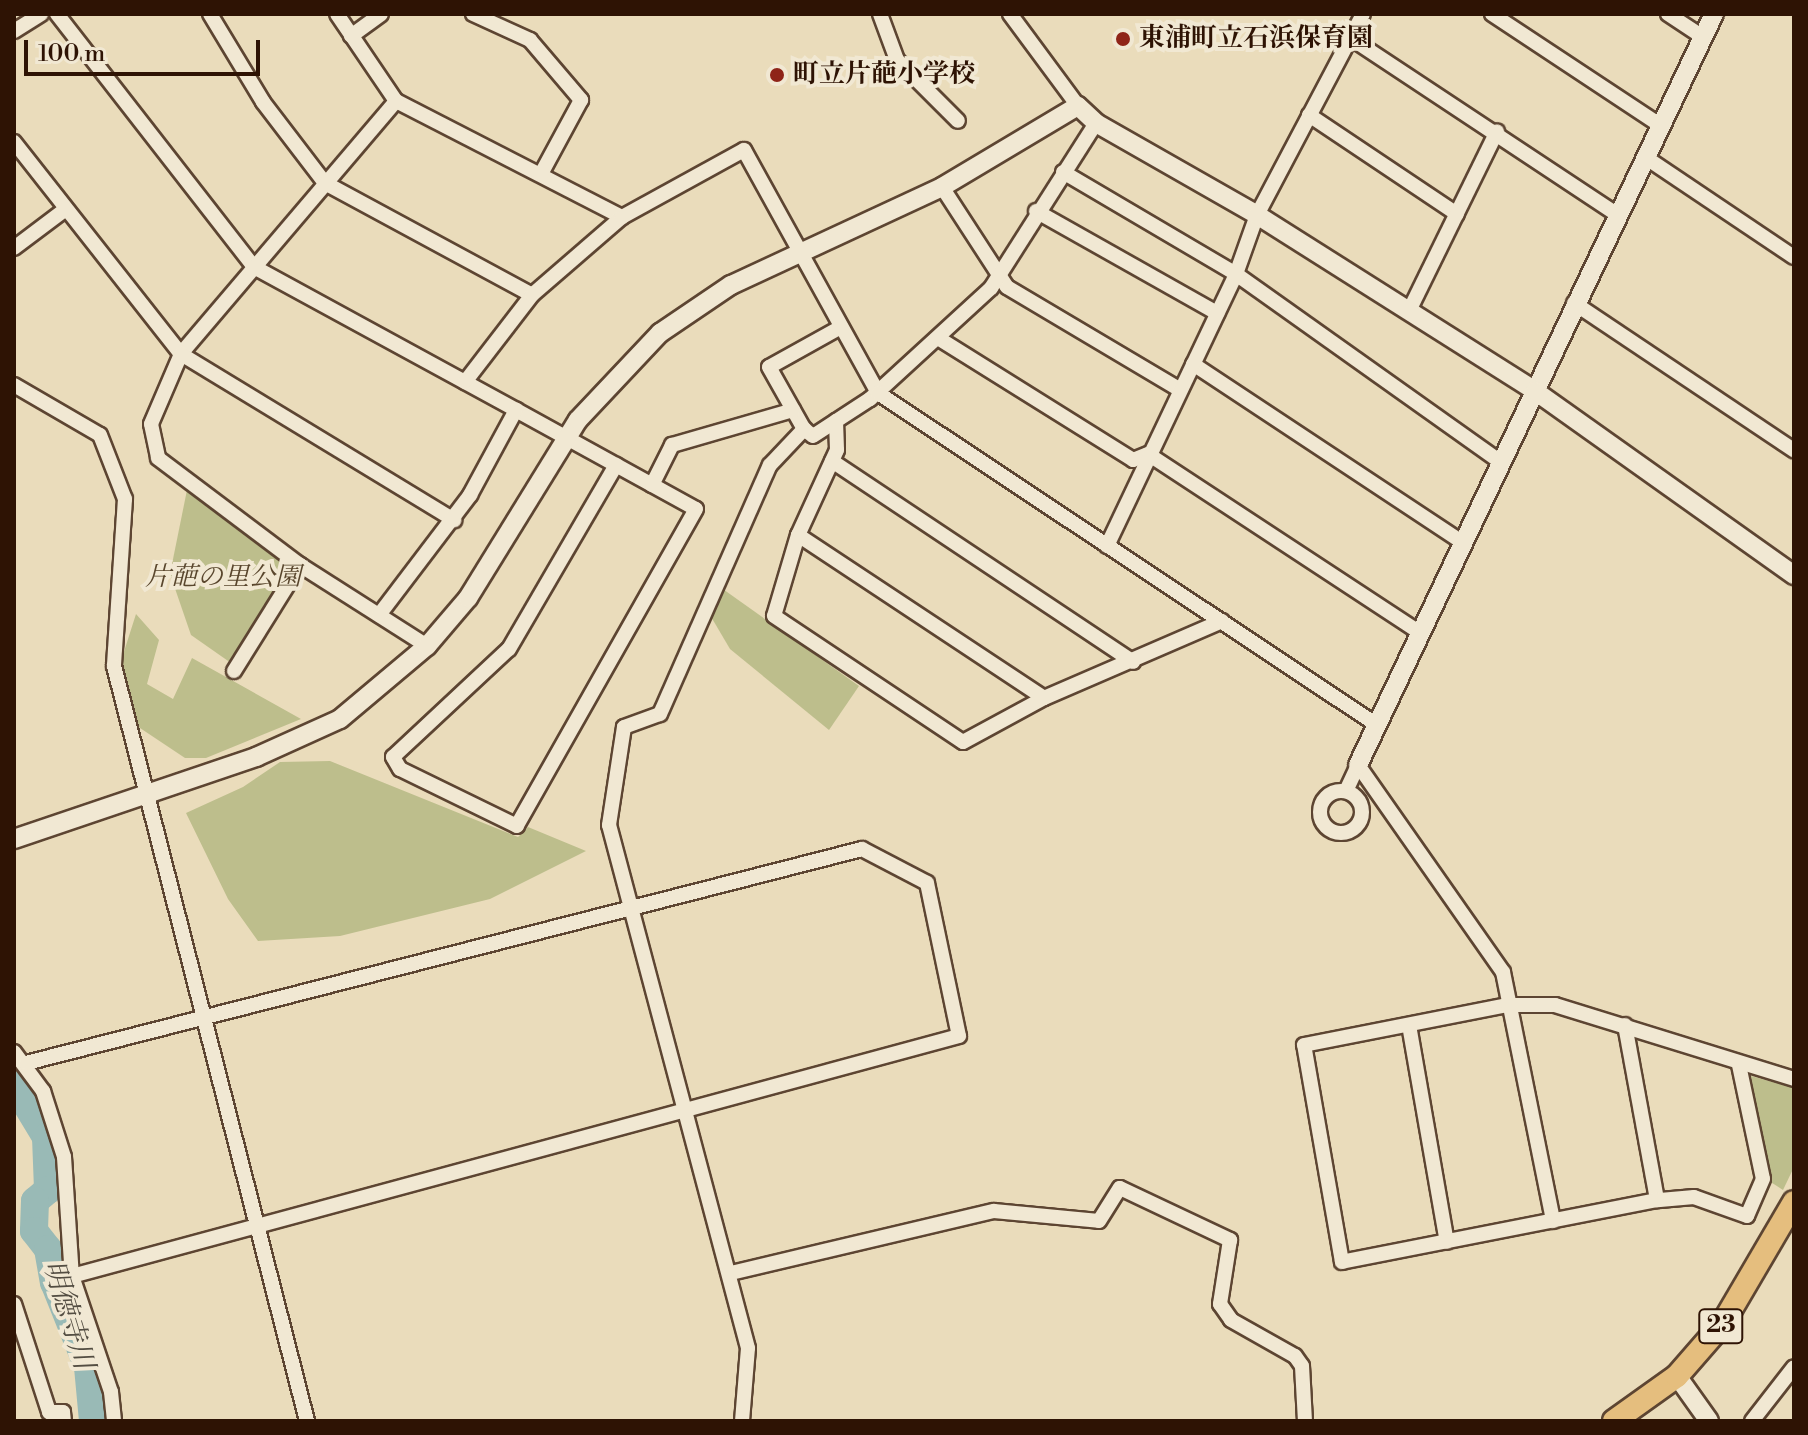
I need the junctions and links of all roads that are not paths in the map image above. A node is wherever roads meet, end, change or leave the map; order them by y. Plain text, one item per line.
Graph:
1 (41, 14) edge
2 (57, 14) edge
3 (210, 14) edge
4 (337, 14) edge
5 (381, 14) edge
6 (473, 14) edge
7 (880, 14) edge
8 (1010, 14) edge
9 (1363, 14) edge
10 (1492, 14) edge
11 (1668, 14) edge
12 (1714, 14) edge
13 (502, 20) edge
14 (14, 31) edge
15 (351, 36) junction
16 (1703, 37) junction
17 (1352, 39) junction
18 (396, 101) junction
19 (1078, 106) junction
20 (1309, 115) junction
21 (958, 121) dead end
22 (1096, 123) junction
23 (1660, 125) junction
24 (1497, 131) junction
25 (14, 142) edge
26 (1645, 157) junction
27 (1063, 172) junction
28 (541, 174) junction
29 (325, 183) junction
30 (942, 187) junction
31 (66, 209) junction
32 (1036, 211) junction
33 (1457, 214) junction
34 (1257, 215) junction
35 (1618, 215) junction
36 (622, 217) junction
37 (14, 248) edge
38 (801, 254) junction
39 (1794, 257) edge
40 (254, 267) junction
41 (1236, 274) junction
42 (998, 276) junction
43 (532, 295) junction
44 (1574, 303) junction
45 (1409, 311) junction
46 (1217, 313) junction
47 (841, 327) junction
48 (938, 338) junction
49 (181, 354) junction
50 (1193, 364) junction
51 (465, 382) junction
52 (14, 385) edge
53 (1179, 389) junction
54 (1535, 391) junction
55 (878, 393) junction
56 (516, 410) junction
57 (793, 410) junction
58 (836, 421) junction
59 (804, 429) junction
60 (566, 439) junction
61 (1794, 450) edge
62 (1148, 454) junction
63 (832, 461) junction
64 (1501, 462) junction
65 (616, 465) junction
66 (652, 485) junction
67 (454, 520) junction
68 (798, 535) junction
69 (1462, 542) junction
70 (1107, 546) junction
71 (300, 565) junction
72 (1794, 575) edge
73 (379, 615) junction
74 (1222, 621) junction
75 (1420, 633) junction
76 (427, 646) junction
77 (1133, 662) junction
78 (234, 671) dead end
79 (1044, 698) junction
80 (1377, 725) junction
81 (1358, 765) junction
82 (1346, 791) dead end
83 (151, 794) junction
84 (14, 839) edge
85 (631, 908) junction
86 (1508, 1005) junction
87 (202, 1016) junction
88 (1409, 1025) junction
89 (1625, 1025) junction
90 (14, 1052) edge
91 (26, 1063) junction
92 (1739, 1065) junction
93 (1794, 1079) edge
94 (683, 1107) junction
95 (1657, 1200) junction
96 (1794, 1202) edge
97 (1553, 1221) junction
98 (258, 1225) junction
99 (1447, 1242) junction
100 (731, 1273) junction
101 (72, 1276) junction
102 (14, 1304) edge
103 (1794, 1367) edge
104 (1677, 1376) junction
105 (64, 1421) edge
106 (114, 1421) edge
107 (307, 1421) edge
108 (742, 1421) edge
109 (1305, 1421) edge
110 (1614, 1421) edge
111 (1709, 1421) edge
112 (1752, 1421) edge

1 - 14 street
2 - 40 street
3 - 29 street
4 - 15 street
5 - 15 street
6 - 13 street
7 - 21 street
8 - 19 street
9 - 17 street
10 - 23 street
11 - 16 street
12 - 16 street
13 - 28 street
15 - 18 street
16 - 23 street
17 - 20 street
17 - 24 street
18 - 28 street
18 - 29 street
19 - 22 street
19 - 30 street
20 - 33 street
20 - 34 street
22 - 27 street
22 - 34 street
23 - 26 street
24 - 33 street
24 - 35 street
25 - 31 street
26 - 35 street
26 - 39 street
27 - 32 street
27 - 41 street
28 - 36 street
29 - 40 street
29 - 43 street
30 - 38 street
30 - 42 street
31 - 37 street
31 - 49 street
32 - 42 street
32 - 46 street
33 - 45 street
34 - 41 street
34 - 45 street
35 - 44 street
36 - 38 street
36 - 43 street
38 - 47 street
38 - 60 street
40 - 49 street
40 - 51 street
41 - 46 street
41 - 64 street
42 - 48 street
42 - 53 street
43 - 51 street
44 - 54 street
44 - 61 street
45 - 54 street
46 - 50 street
47 - 55 street
47 - 57 street
48 - 55 street
48 - 62 street
49 - 67 street
49 - 71 street
50 - 53 street
50 - 69 street
51 - 56 street
52 - 83 street
53 - 62 street
54 - 64 street
54 - 72 street
55 - 58 street
55 - 70 street
56 - 60 street
56 - 67 street
57 - 59 street
57 - 66 street
58 - 59 street
58 - 63 street
59 - 85 street
60 - 65 street
60 - 76 street
62 - 70 street
62 - 75 street
63 - 68 street
63 - 77 street
64 - 69 street
65 - 66 street
65 - 66 street
67 - 73 street
68 - 79 street
68 - 79 street
69 - 75 street
70 - 74 street
71 - 73 street
71 - 78 street
73 - 76 street
74 - 77 street
74 - 80 street
75 - 80 street
76 - 83 street
77 - 79 street
80 - 81 street
81 - 82 street
81 - 86 street
83 - 84 street
83 - 87 street
85 - 87 street
85 - 94 street
85 - 94 street
86 - 88 street
86 - 89 street
86 - 97 street
87 - 91 street
87 - 98 street
88 - 99 street
88 - 99 street
89 - 92 street
89 - 95 street
90 - 91 street
91 - 101 street
92 - 93 street
92 - 95 street
94 - 98 street
94 - 100 street
95 - 97 street
96 - 104 main road, 23
97 - 99 street
98 - 101 street
98 - 107 street
100 - 108 street
100 - 109 street
101 - 106 street
102 - 105 street
103 - 112 street
104 - 110 main road, 23
104 - 111 street

